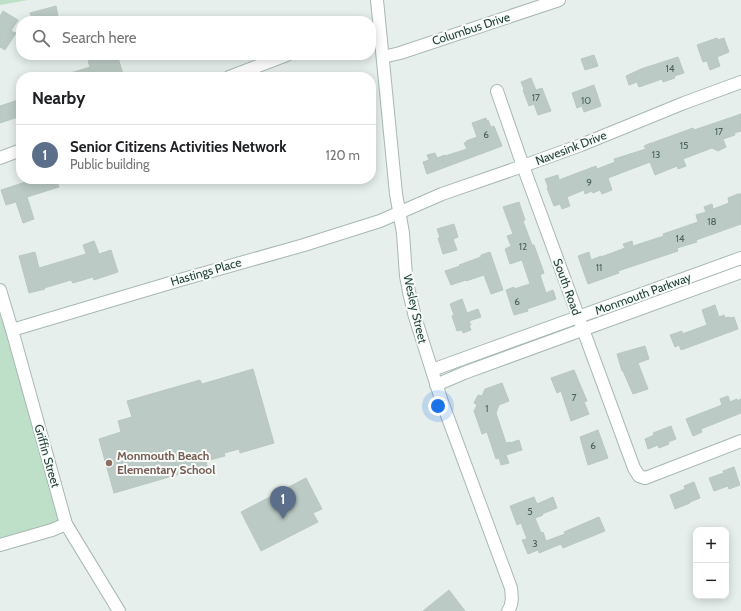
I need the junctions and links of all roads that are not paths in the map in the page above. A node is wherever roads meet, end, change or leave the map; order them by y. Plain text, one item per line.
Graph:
1 (377, 0) edge
2 (559, 0) edge
3 (376, 16) edge
4 (376, 28) edge
5 (382, 57) junction
6 (274, 60) edge
7 (242, 72) edge
8 (741, 82) edge
9 (497, 91) dead end
10 (16, 152) edge
11 (0, 158) edge
12 (523, 166) junction
13 (399, 212) junction
14 (741, 258) edge
15 (741, 272) edge
16 (683, 279) junction
17 (0, 290) edge
18 (688, 291) junction
19 (579, 318) junction
20 (583, 329) junction
21 (12, 330) junction
22 (432, 370) junction
23 (436, 385) junction
24 (741, 441) edge
25 (66, 524) junction
26 (0, 545) edge
27 (510, 607) edge
28 (119, 611) edge

1 - 3 street, Wesley Street
2 - 5 street, Columbus Drive
4 - 5 street, Wesley Street
5 - 13 street, Wesley Street
6 - 7 street
8 - 12 street, Navesink Drive
9 - 12 street, South Road
10 - 11 street
12 - 13 street, Navesink Drive
12 - 19 street, South Road
13 - 21 street, Hastings Place
13 - 22 street, Wesley Street
14 - 16 street, Monmouth Parkway
15 - 18 street, Monmouth Parkway
16 - 18 street
16 - 19 street, Monmouth Parkway
17 - 21 street, Griffin Street
18 - 20 street, Monmouth Parkway
19 - 20 street, South Road
19 - 22 street, Monmouth Parkway
20 - 23 street, Monmouth Parkway
20 - 24 street, South Road
21 - 25 street, Griffin Street
22 - 23 street, Wesley Street
23 - 27 street, Wesley Street
25 - 26 street
25 - 28 street, Griffin Street

